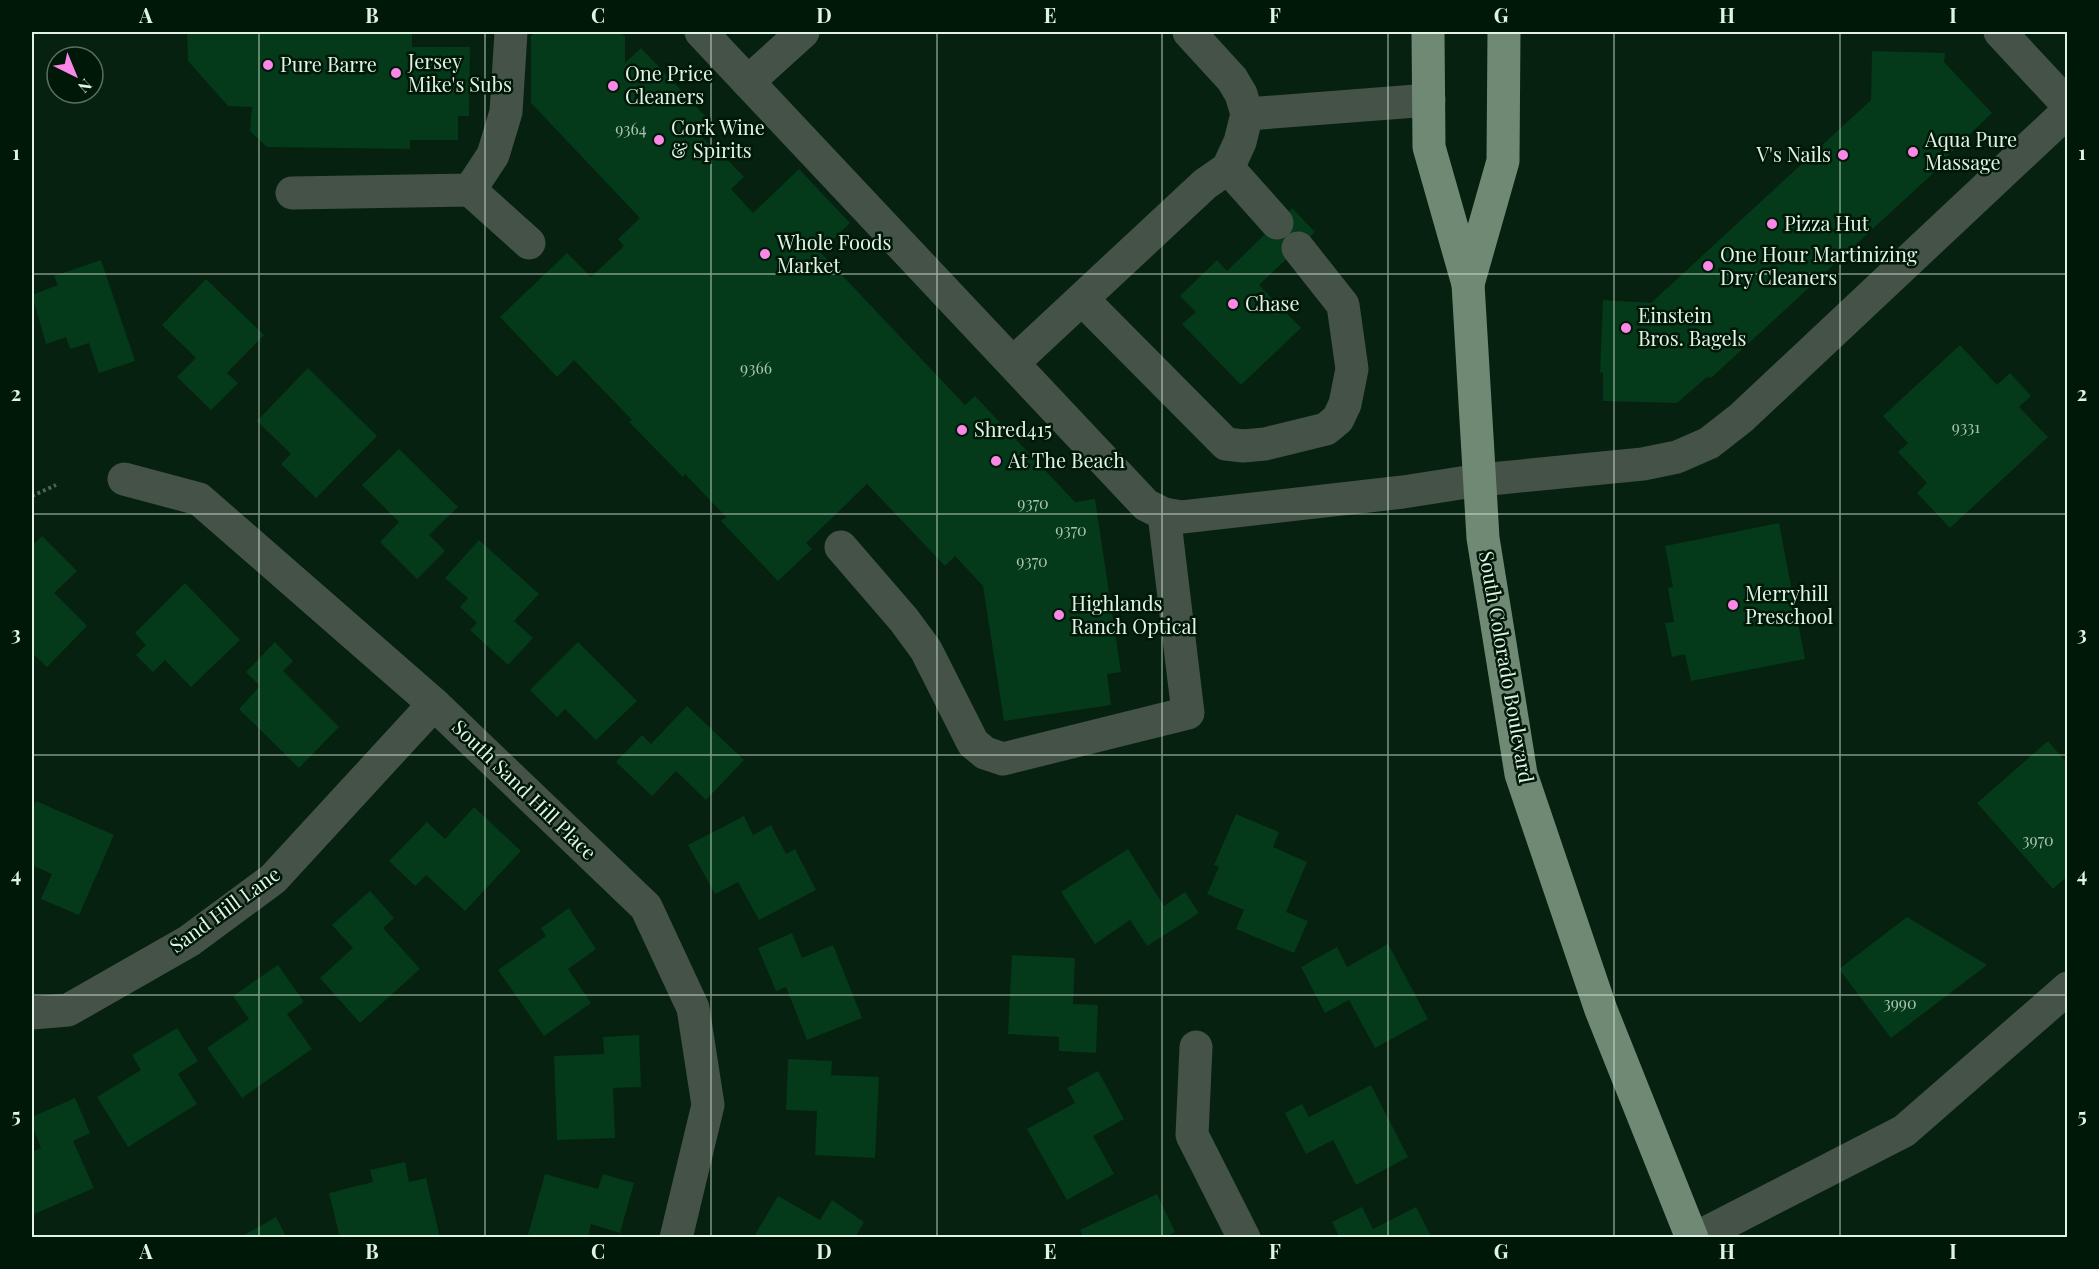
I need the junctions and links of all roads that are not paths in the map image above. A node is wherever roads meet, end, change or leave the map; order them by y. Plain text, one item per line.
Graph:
1 (511, 32) edge
2 (700, 32) edge
3 (803, 32) edge
4 (1189, 32) edge
5 (1428, 32) edge
6 (1504, 32) edge
7 (2001, 32) edge
8 (748, 82) junction
9 (1429, 100) junction
10 (2067, 105) edge
11 (2067, 111) edge
12 (1247, 114) junction
13 (1228, 168) junction
14 (470, 190) junction
15 (292, 193) dead end
16 (1277, 223) dead end
17 (529, 243) dead end
18 (1298, 248) dead end
19 (1468, 284) junction
20 (1082, 299) junction
21 (1013, 363) junction
22 (124, 479) dead end
23 (1480, 480) junction
24 (1164, 514) junction
25 (841, 547) dead end
26 (434, 704) junction
27 (2067, 988) edge
28 (32, 1013) edge
29 (1196, 1047) dead end
30 (676, 1238) edge
31 (1244, 1238) edge
32 (1692, 1238) edge
33 (1696, 1238) edge

1 - 14 street
2 - 8 street
3 - 8 street
4 - 12 street
5 - 9 main road, South Colorado Boulevard
6 - 19 main road, South Colorado Boulevard
7 - 10 street
8 - 21 street
9 - 12 street
9 - 19 main road, South Colorado Boulevard
11 - 23 street
12 - 13 street
13 - 16 street
13 - 20 street
14 - 15 street
14 - 17 street
18 - 20 street
19 - 23 main road, South Colorado Boulevard
20 - 21 street
21 - 24 street
22 - 26 street, South Sand Hill Place
23 - 24 street
23 - 32 main road, South Colorado Boulevard
24 - 25 street
26 - 28 street, Sand Hill Lane
26 - 30 street, South Sand Hill Place
27 - 33 street
29 - 31 street

